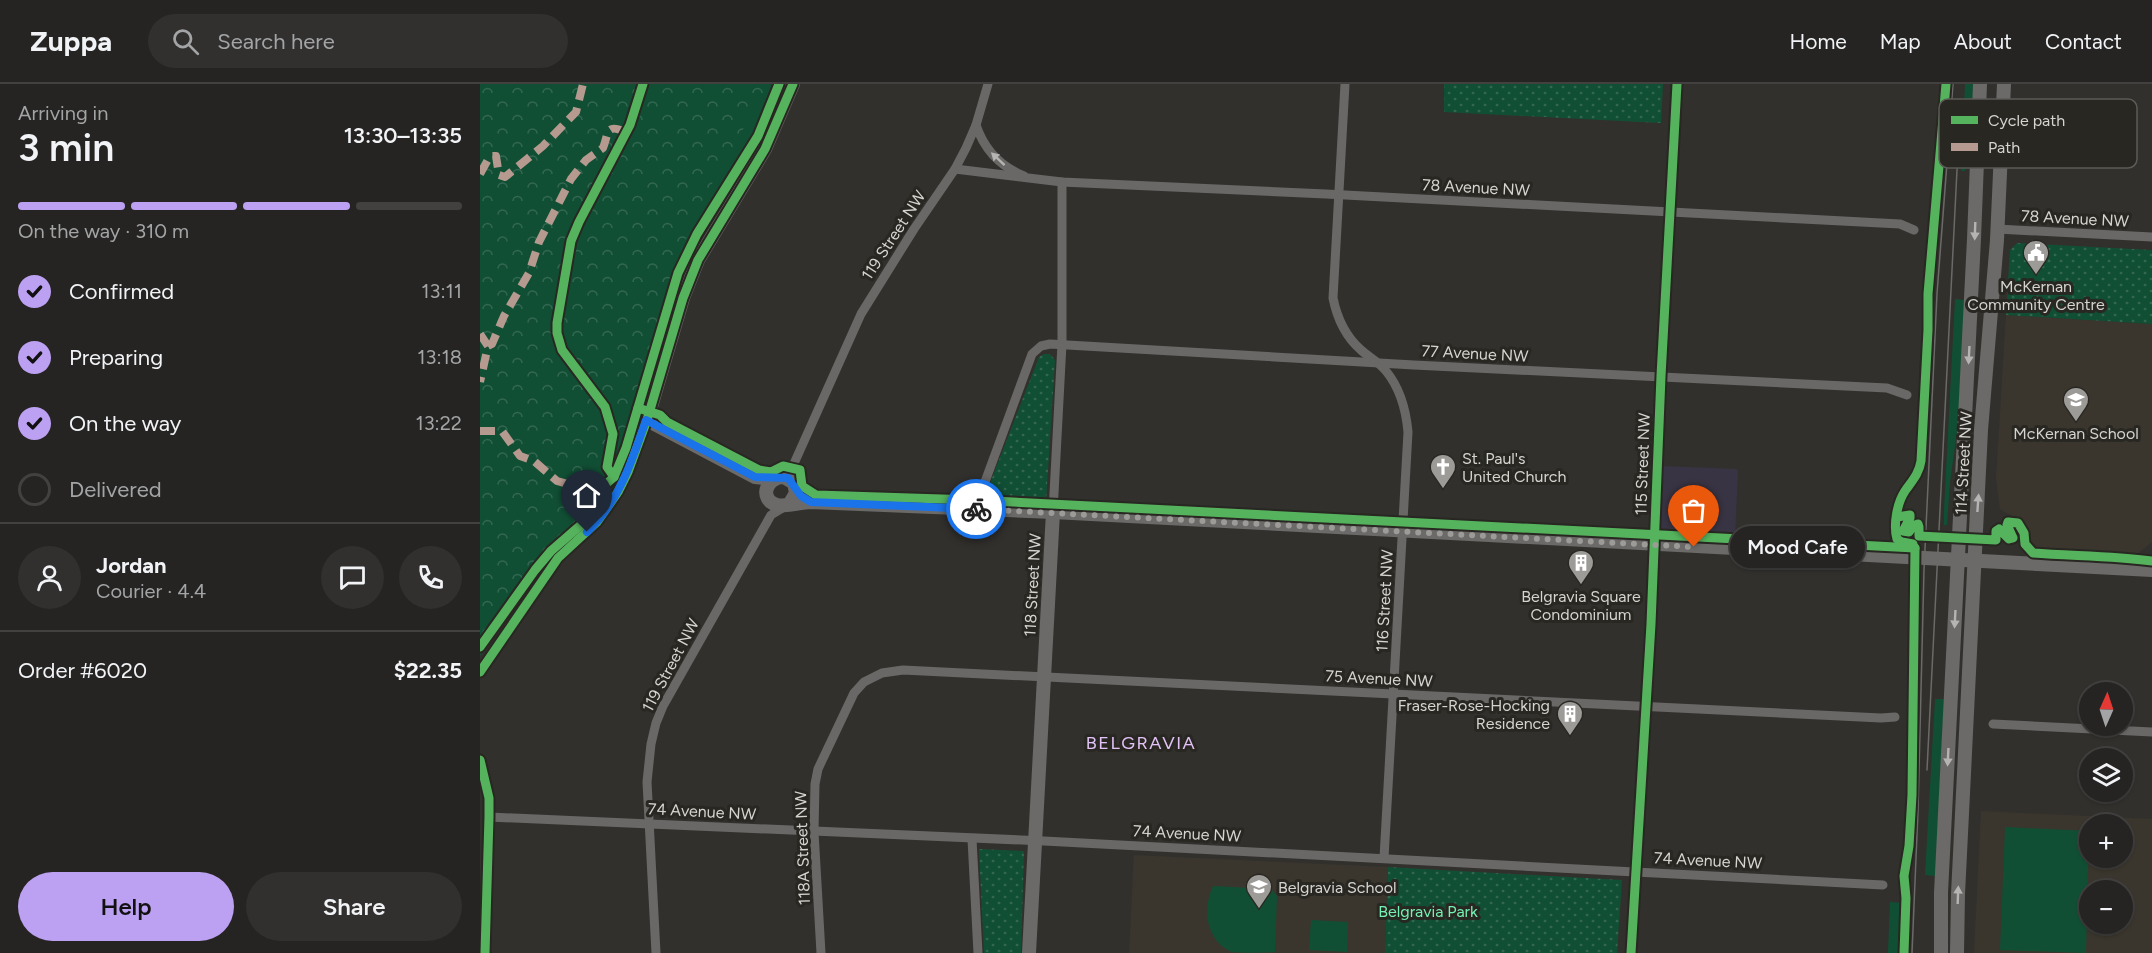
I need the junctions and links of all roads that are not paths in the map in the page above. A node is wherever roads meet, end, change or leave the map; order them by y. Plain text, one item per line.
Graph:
1 (793, 84) edge
2 (988, 84) edge
3 (1345, 84) edge
4 (1677, 84) edge
5 (1980, 84) edge
6 (2004, 84) edge
7 (1979, 99) edge
8 (2003, 99) edge
9 (976, 124) junction
10 (1977, 168) edge
11 (2000, 168) edge
12 (955, 169) junction
13 (1034, 180) junction
14 (1062, 182) junction
15 (1338, 194) junction
16 (1670, 213) junction
17 (1914, 230) dead end
18 (1997, 230) junction
19 (2152, 237) edge
20 (1062, 344) junction
21 (1377, 363) junction
22 (1661, 376) junction
23 (1907, 395) dead end
24 (646, 420) junction
25 (792, 468) junction
26 (755, 477) junction
27 (776, 478) junction
28 (795, 486) junction
29 (768, 497) junction
30 (811, 502) junction
31 (788, 504) junction
32 (975, 509) junction
33 (1053, 513) junction
34 (771, 515) junction
35 (1403, 532) junction
36 (1654, 545) junction
37 (1958, 561) junction
38 (1974, 561) junction
39 (2152, 570) edge
40 (480, 672) edge
41 (1043, 677) junction
42 (864, 682) joint
43 (1393, 694) junction
44 (1646, 708) junction
45 (1895, 717) dead end
46 (1993, 724) dead end
47 (2152, 732) edge
48 (480, 760) edge
49 (489, 817) junction
50 (649, 823) junction
51 (814, 832) junction
52 (972, 839) junction
53 (1035, 841) junction
54 (1384, 858) junction
55 (1636, 871) junction
56 (1883, 885) dead end
57 (484, 953) edge
58 (656, 953) edge
59 (821, 953) edge
60 (978, 953) edge
61 (1029, 953) edge
62 (1632, 953) edge
63 (1941, 953) edge
64 (1958, 953) edge

1 - 24 street
2 - 9 street, 119 Street NW
3 - 15 street, 116 Street NW
4 - 16 street, 115 Street NW
5 -> 7 street, 114 Street NW
6 - 8 street, 114 Street NW
9 - 12 street, 119 Street NW
13 -> 9 street, 78 Avenue NW
10 -> 37 street, 114 Street NW
11 - 18 street, 114 Street NW
12 - 13 street, 78 Avenue NW
12 - 25 street, 119 Street NW
13 - 14 street, 78 Avenue NW
14 - 15 street, 78 Avenue NW
14 - 20 street, 118 Street NW
15 - 16 street, 78 Avenue NW
15 - 21 street, 116 Street NW
16 - 17 street, 78 Avenue NW
16 - 22 street, 115 Street NW
18 - 19 street, 78 Avenue NW
38 -> 18 street, 114 Street NW
20 - 21 street, 77 Avenue NW
20 - 32 street, 77 Avenue NW
20 - 33 street, 118 Street NW
21 - 22 street, 77 Avenue NW
21 - 35 street, 116 Street NW
22 - 23 street, 77 Avenue NW
22 - 36 street, 115 Street NW
24 - 26 street
24 - 40 street
25 - 27 street
25 - 28 street
26 - 27 street
26 - 29 street
27 - 28 street
27 - 29 street
28 - 30 street
28 - 31 street
29 - 31 street
29 - 34 street
30 - 31 street
30 - 32 street
31 - 34 street, 119 Street NW
32 - 33 street
33 - 35 street
33 - 41 street, 118 Street NW
34 - 50 street, 119 Street NW
35 - 36 street
35 - 43 street, 116 Street NW
36 - 37 street
36 - 44 street, 115 Street NW
37 - 38 street
37 -> 63 street, 114 Street NW
38 - 39 street
64 -> 38 street, 114 Street NW
41 - 42 street, 75 Avenue NW
41 - 43 street, 75 Avenue NW
41 - 53 street, 118 Street NW
42 - 51 street, 118A Street NW
43 - 44 street, 75 Avenue NW
43 - 54 street, 116 Street NW
44 - 45 street, 75 Avenue NW
44 - 55 street, 115 Street NW
46 - 47 street
48 - 49 street
49 - 50 street, 74 Avenue NW
49 - 57 street
50 - 51 street, 74 Avenue NW
50 - 58 street, 119 Street NW
51 - 52 street, 74 Avenue NW
51 - 59 street, 118A Street NW
52 - 53 street, 74 Avenue NW
52 - 60 street
53 - 54 street, 74 Avenue NW
53 - 61 street, 118 Street NW
54 - 55 street, 74 Avenue NW
55 - 56 street, 74 Avenue NW
55 - 62 street, 115 Street NW

